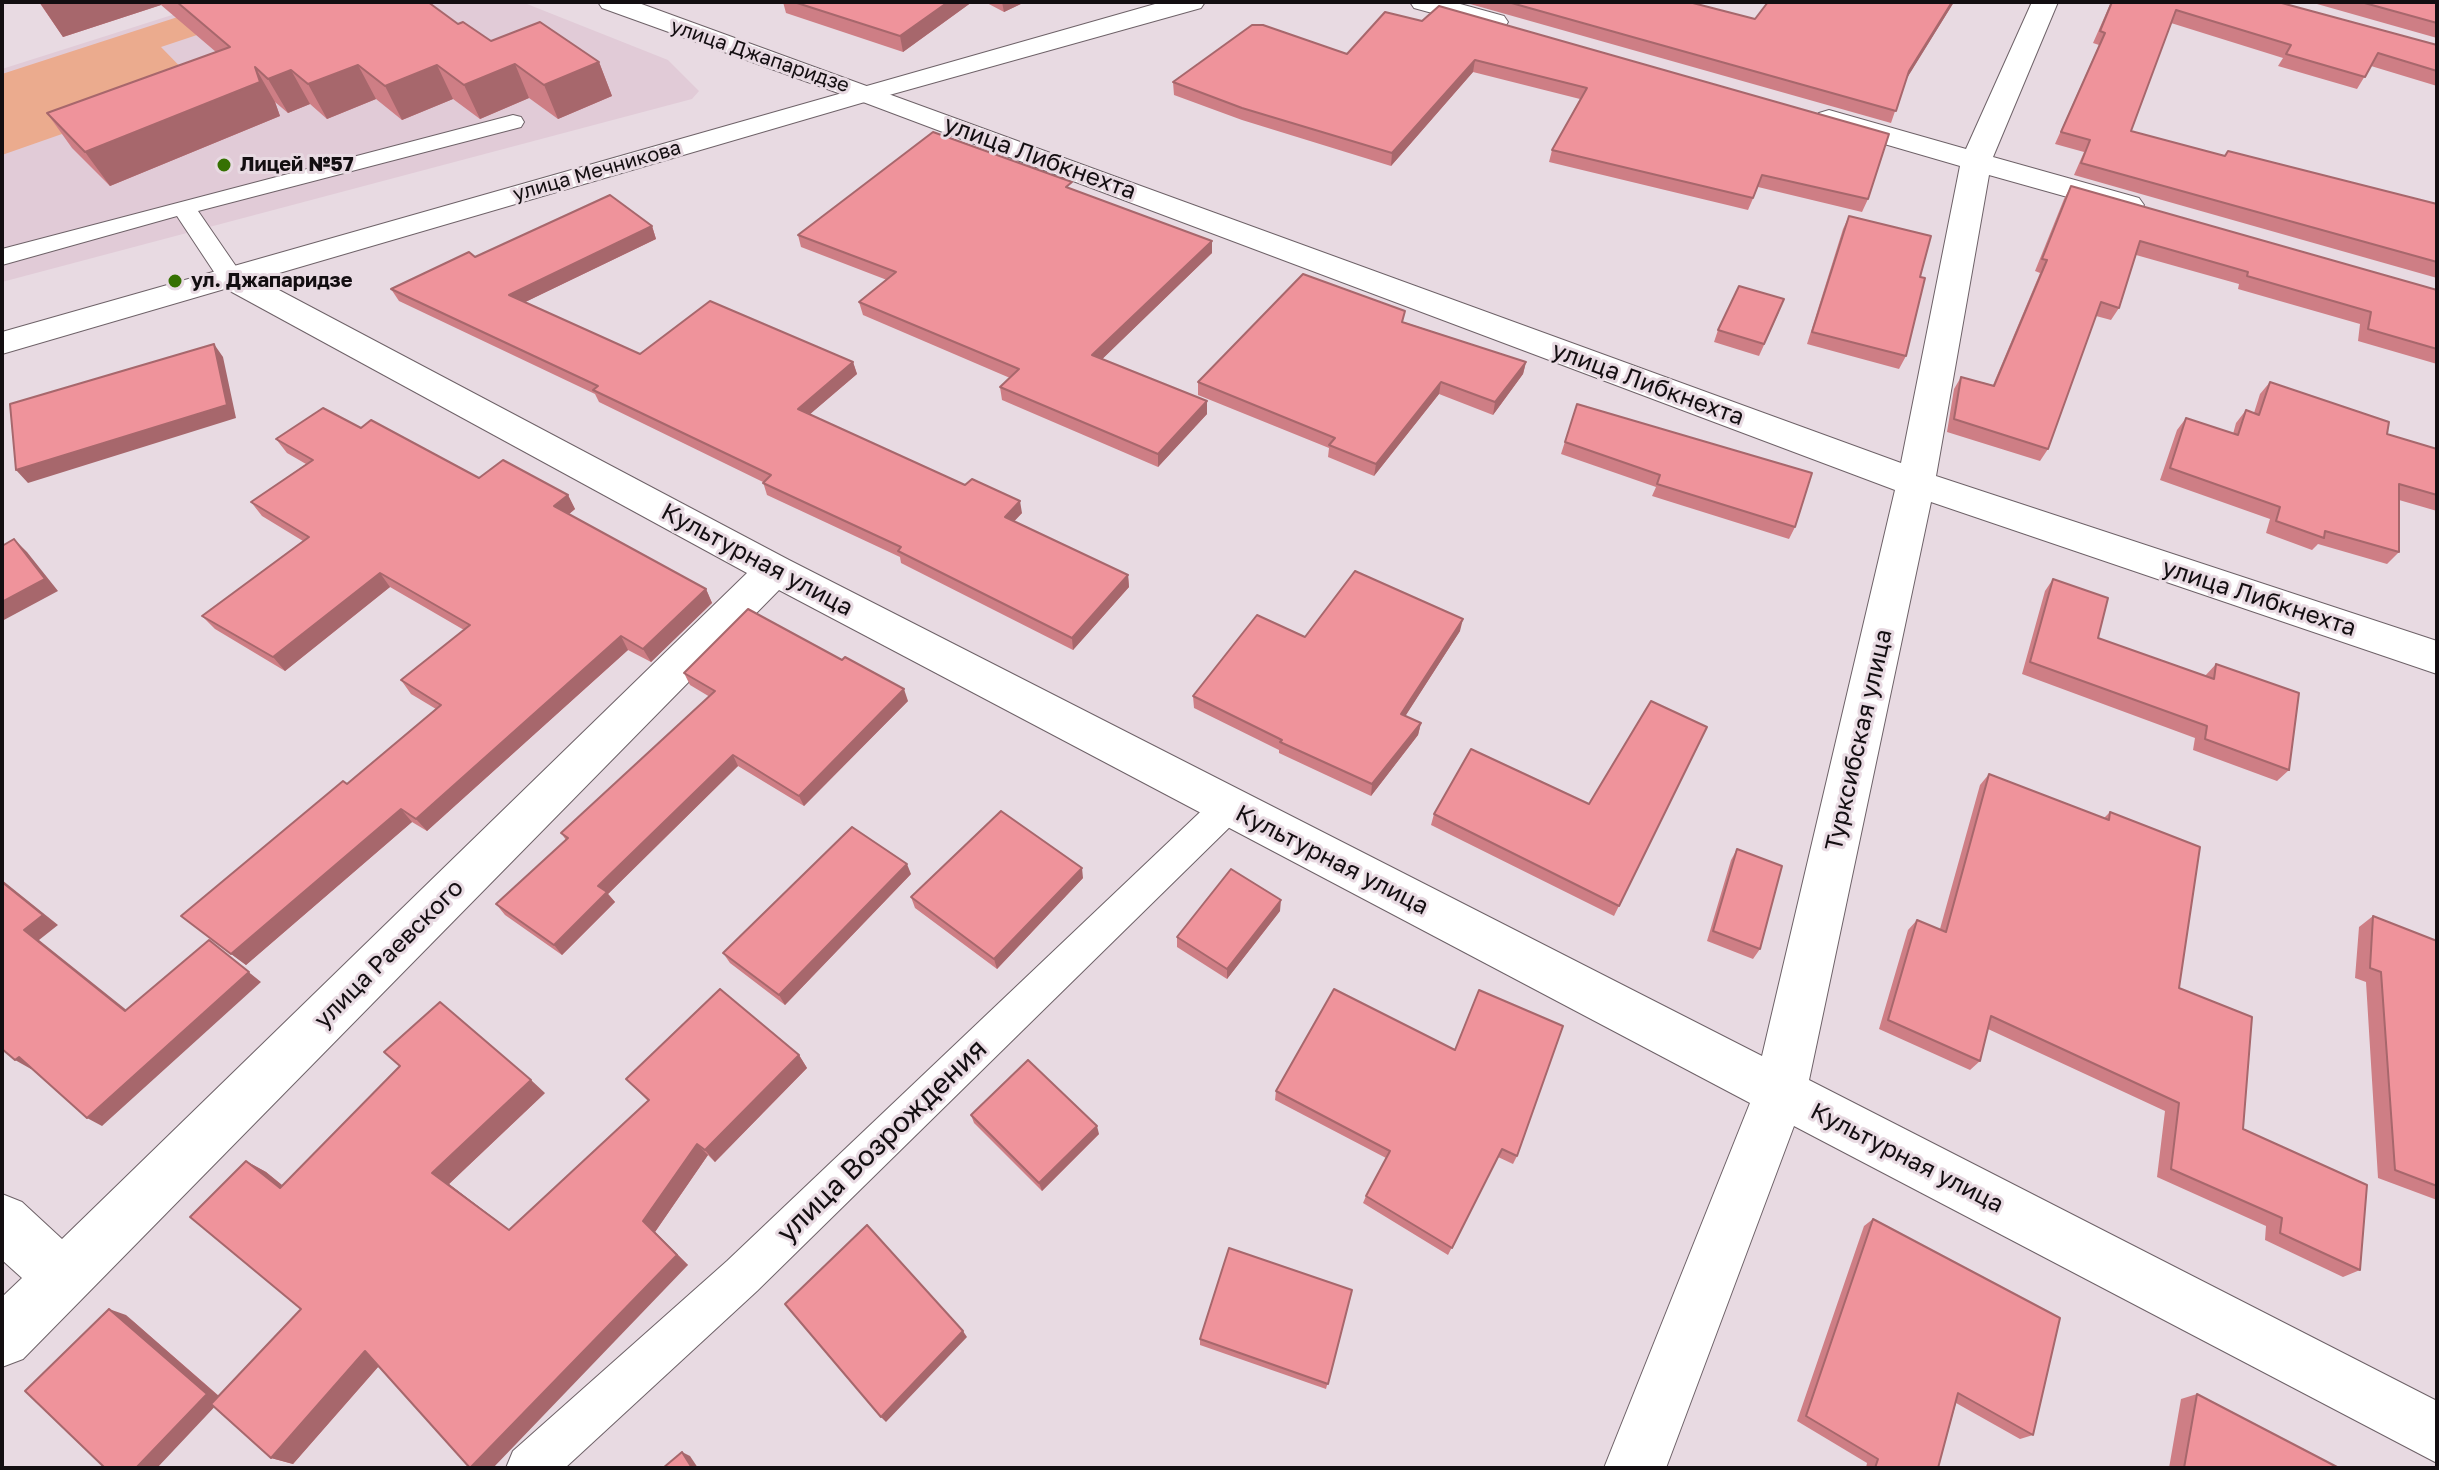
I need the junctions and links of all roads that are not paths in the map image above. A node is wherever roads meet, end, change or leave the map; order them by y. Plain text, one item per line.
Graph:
1 (611, 2) edge
2 (1192, 2) edge
3 (1423, 2) edge
4 (2045, 2) edge
5 (659, 9) edge
6 (1515, 29) edge
7 (865, 93) junction
8 (1807, 113) edge
9 (513, 122) dead end
10 (1976, 161) junction
11 (183, 207) junction
12 (2160, 214) edge
13 (2, 257) edge
14 (231, 278) junction
15 (2, 343) edge
16 (1916, 483) junction
17 (775, 570) junction
18 (2437, 658) edge
19 (1228, 807) junction
20 (1780, 1092) junction
21 (2, 1222) edge
22 (63, 1278) junction
23 (2, 1338) edge
24 (2437, 1433) edge
25 (530, 1468) edge
26 (1635, 1468) edge

1 - 5 street, улица Джапаридзе
2 - 7 street, улица Мечникова
3 - 6 street
4 - 10 street, Турксибская улица
5 - 7 street, улица Джапаридзе
7 - 14 street, улица Мечникова
7 - 16 street, улица Либкнехта
8 - 10 street
9 - 11 lane
10 - 12 street
10 - 16 street, Турксибская улица
11 - 13 lane
11 - 14 lane
14 - 15 street, улица Мечникова
14 - 17 street, Культурная улица
16 - 18 street, улица Либкнехта
16 - 20 street, Турксибская улица
17 - 19 street, Культурная улица
17 - 22 street, улица Раевского
19 - 20 street, Культурная улица
19 - 25 lane, улица Возрождения
20 - 24 street, Культурная улица
20 - 26 street, Турксибская улица
21 - 22 street
22 - 23 street, улица Раевского

